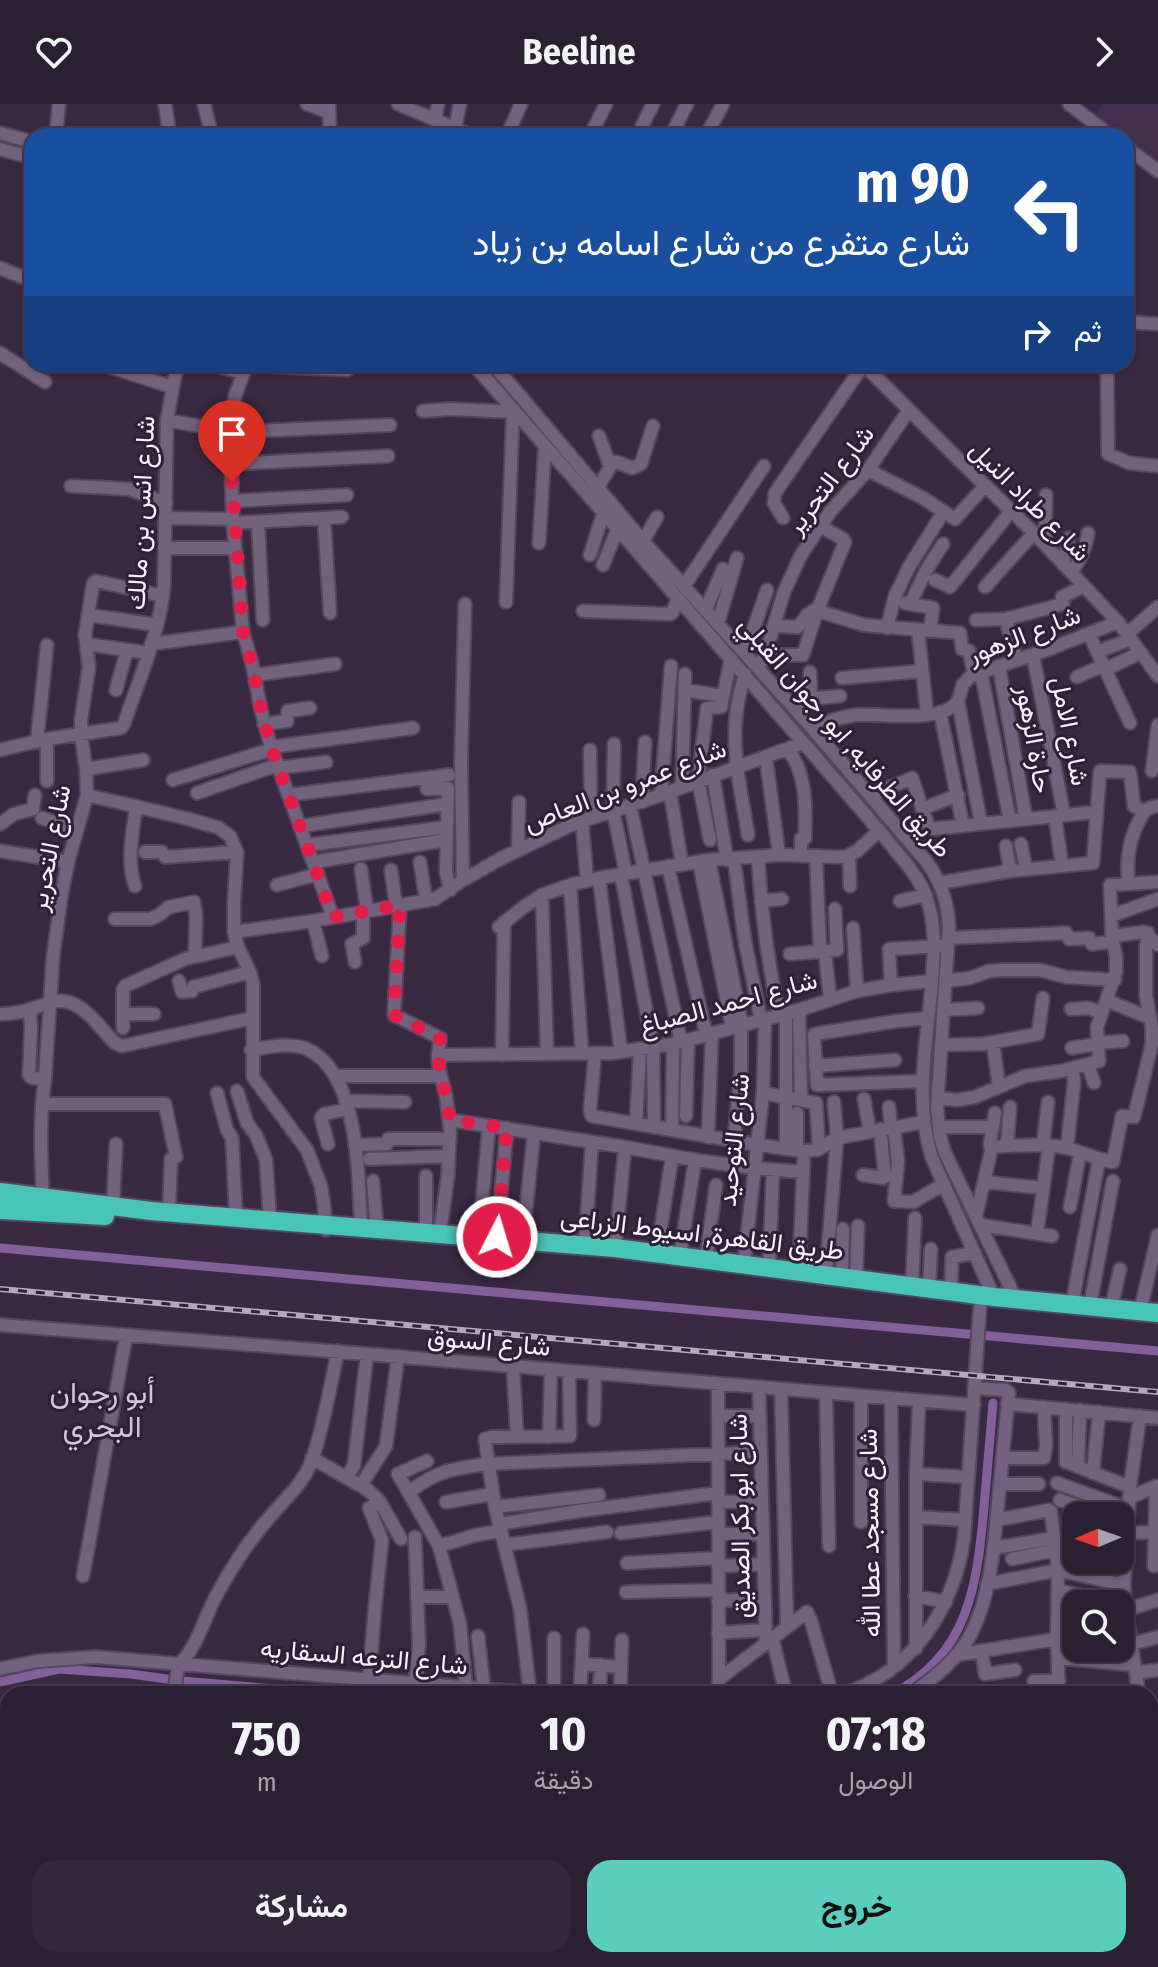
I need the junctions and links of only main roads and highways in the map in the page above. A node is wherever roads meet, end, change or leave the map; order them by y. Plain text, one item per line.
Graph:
1 (0, 1192) edge
2 (0, 1210) edge
3 (326, 1229) junction
4 (754, 1268) junction
5 (985, 1308) junction
6 (1149, 1312) edge
7 (1158, 1323) edge

1 - 3 highway, طريق القاهرة, اسيوط الزراعى
2 - 3 highway, طريق القاهرة, اسيوط الزراعى
3 - 4 highway, طريق القاهرة, اسيوط الزراعى
3 - 4 highway, طريق القاهرة, اسيوط الزراعى
4 - 5 highway, طريق القاهرة, اسيوط الزراعى
4 - 5 highway, طريق القاهرة, اسيوط الزراعى
5 - 6 highway, طريق القاهرة, اسيوط الزراعى
5 - 7 highway, طريق القاهرة, اسيوط الزراعى

